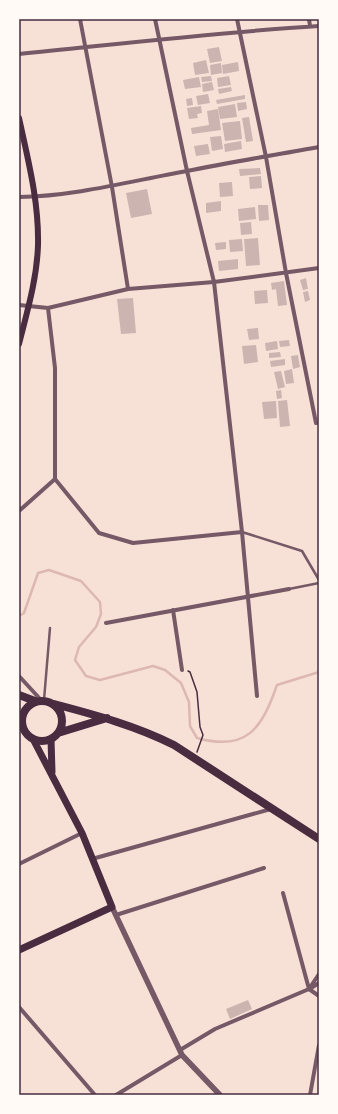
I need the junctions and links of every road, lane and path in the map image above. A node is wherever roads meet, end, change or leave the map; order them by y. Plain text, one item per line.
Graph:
1 (80, 19) edge
2 (155, 19) edge
3 (237, 19) edge
4 (309, 19) edge
5 (310, 26) junction
6 (319, 26) edge
7 (239, 30) junction
8 (158, 41) junction
9 (86, 47) junction
10 (19, 54) edge
11 (19, 118) edge
12 (21, 132) edge
13 (319, 147) edge
14 (266, 157) junction
15 (187, 171) junction
16 (112, 186) junction
17 (19, 197) edge
18 (36, 197) junction
19 (319, 268) edge
20 (286, 273) junction
21 (214, 282) junction
22 (128, 289) junction
23 (19, 305) edge
24 (28, 305) junction
25 (48, 308) junction
26 (19, 344) edge
27 (316, 423) dead end
28 (55, 479) junction
29 (19, 511) edge
30 (242, 532) junction
31 (319, 580) edge
32 (319, 583) edge
33 (289, 589) joint
34 (247, 597) junction
35 (173, 610) junction
36 (106, 623) dead end
37 (50, 628) dead end
38 (182, 670) joint
39 (19, 676) edge
40 (19, 695) edge
41 (257, 696) dead end
42 (40, 700) junction
43 (54, 704) junction
44 (108, 718) junction
45 (21, 725) edge
46 (58, 733) junction
47 (33, 739) junction
48 (51, 739) junction
49 (202, 744) dead end
50 (52, 774) junction
51 (271, 809) junction
52 (82, 833) junction
53 (319, 839) edge
54 (92, 859) junction
55 (19, 864) edge
56 (264, 868) dead end
57 (283, 893) dead end
58 (112, 907) junction
59 (116, 916) junction
60 (19, 950) edge
61 (319, 974) edge
62 (319, 983) edge
63 (309, 989) junction
64 (319, 996) edge
65 (19, 1007) edge
66 (319, 1045) edge
67 (181, 1053) junction
68 (95, 1095) edge
69 (116, 1095) edge
70 (220, 1095) edge
71 (310, 1095) edge

1 - 9 street
2 - 8 street
3 - 7 street
4 - 5 street
5 - 6 street
5 - 7 street
7 - 8 street
7 - 14 street
8 - 9 street
8 - 15 street
9 - 10 street
9 - 16 street
11 - 12 main road
12 - 18 main road
13 - 14 street
14 - 15 street
14 - 20 street
15 - 16 street
15 - 21 street
16 - 18 street
16 - 22 street
17 - 18 street
18 - 24 main road
19 - 20 street
20 - 21 street
20 - 27 street
21 - 22 street
21 - 30 street
22 - 25 street
23 - 24 street
24 - 25 street
24 - 26 main road
25 - 28 street
28 - 29 street
28 - 30 street
30 - 31 lane
30 - 34 street
32 - 33 lane
33 - 34 street
34 - 35 street
34 - 41 street
35 - 36 street
35 - 38 street
37 - 42 lane
38 - 49 path
39 - 42 street
40 - 42 highway
42 - 43 highway
42 - 45 highway
43 - 44 highway
43 - 46 highway
44 - 46 highway
44 - 51 highway
45 - 47 highway
46 - 48 highway
47 - 48 highway
47 - 50 main road
48 - 50 main road
50 - 52 main road
51 - 53 highway
51 - 54 street
52 - 54 main road
52 - 55 street
54 - 58 main road
56 - 59 street
57 - 63 street
58 - 59 street
58 - 60 main road
59 - 67 street
61 - 63 street
62 - 63 street
63 - 64 street
63 - 67 street
65 - 68 street
66 - 71 street
67 - 69 street
67 - 70 street

